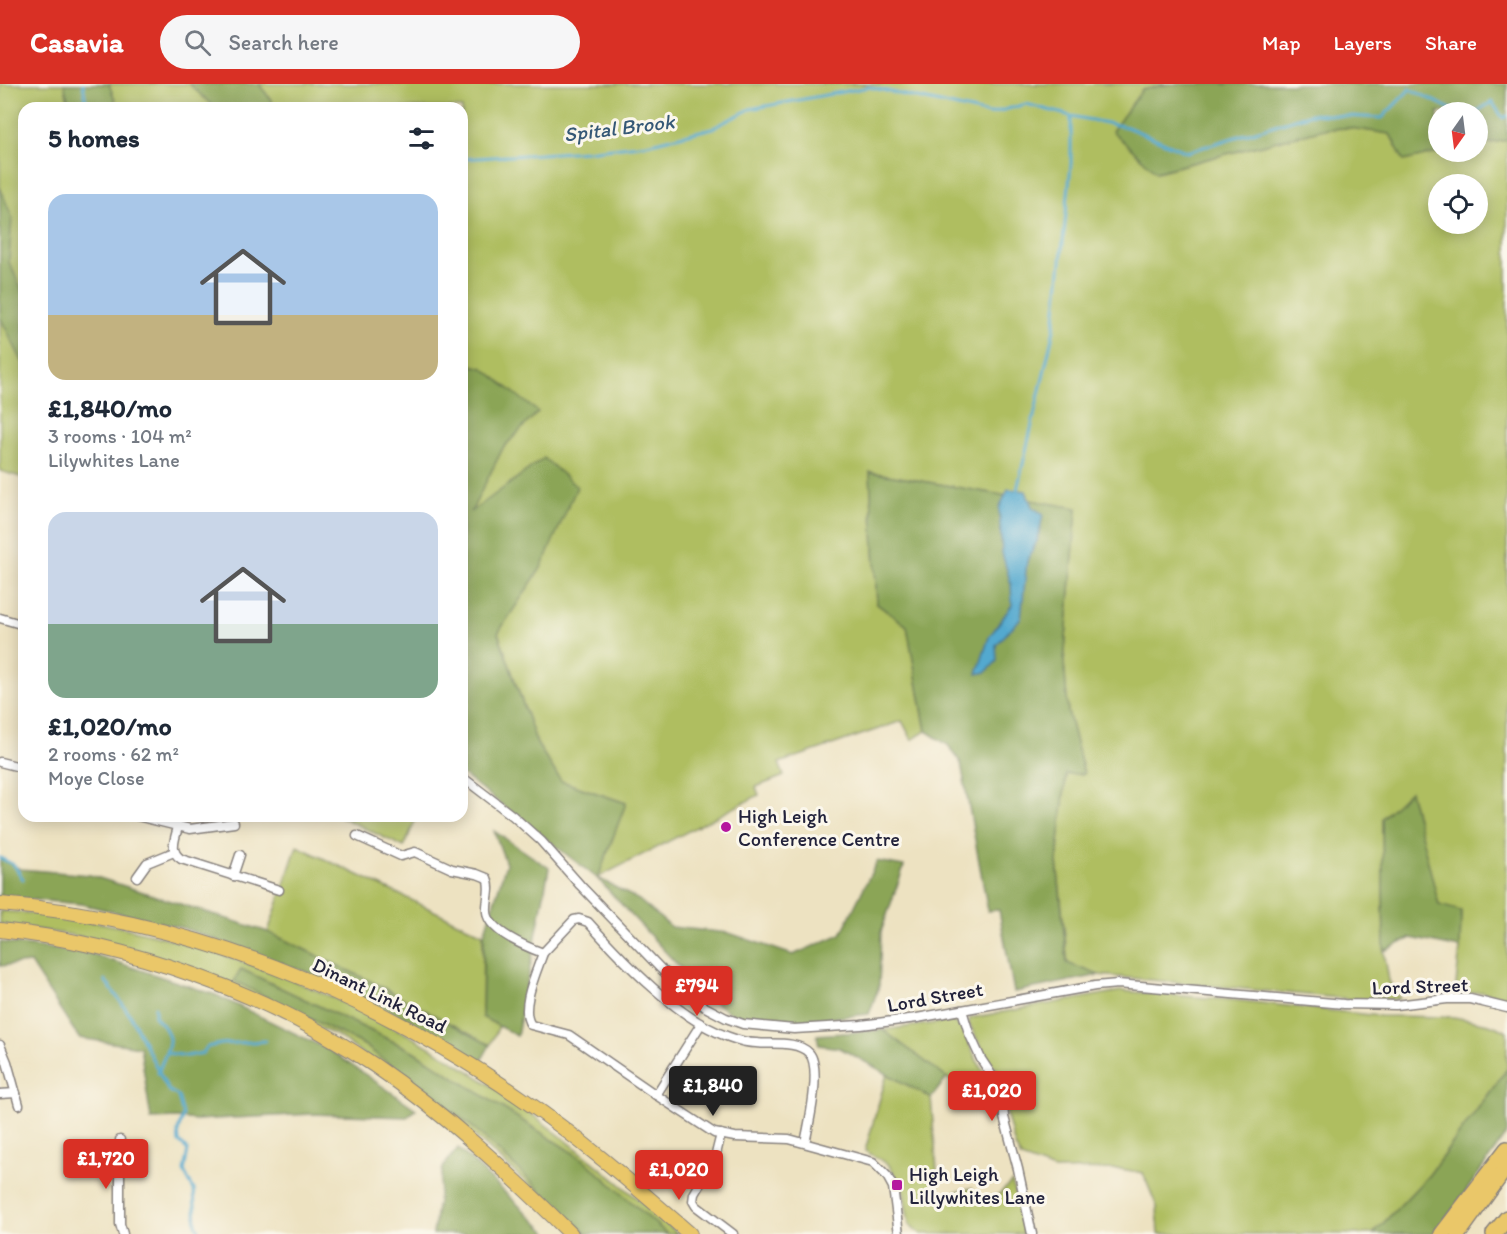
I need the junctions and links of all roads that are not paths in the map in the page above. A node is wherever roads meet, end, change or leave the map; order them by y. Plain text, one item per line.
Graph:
1 (0, 618) edge
2 (18, 624) edge
3 (0, 762) edge
4 (18, 766) edge
5 (468, 782) edge
6 (159, 822) edge
7 (234, 823) dead end
8 (178, 827) junction
9 (357, 836) dead end
10 (174, 852) junction
11 (240, 855) dead end
12 (233, 876) junction
13 (136, 877) dead end
14 (279, 890) dead end
15 (0, 904) edge
16 (0, 930) edge
17 (543, 953) junction
18 (1507, 1008) edge
19 (962, 1010) junction
20 (701, 1024) junction
21 (0, 1045) edge
22 (16, 1093) junction
23 (0, 1094) edge
24 (656, 1095) junction
25 (19, 1105) dead end
26 (721, 1134) junction
27 (120, 1140) dead end
28 (806, 1143) junction
29 (1507, 1149) edge
30 (1507, 1166) edge
31 (1507, 1218) edge
32 (1507, 1229) edge
33 (123, 1234) edge
34 (571, 1234) edge
35 (690, 1234) edge
36 (733, 1234) edge
37 (899, 1234) edge
38 (1032, 1234) edge
39 (1442, 1234) edge
40 (1458, 1234) edge
41 (1494, 1234) edge
42 (1504, 1234) edge

1 - 2 street
3 - 4 street
5 - 19 street, Lord Street
6 - 8 street
7 - 8 street
8 - 10 street
9 - 17 street
10 - 12 street
10 - 13 street
11 - 12 street
12 - 14 street
15 - 35 main road, Dinant Link Road
16 - 34 main road
17 - 20 street
17 - 24 street
18 - 19 street, Lord Street
19 - 38 street
20 - 24 street
20 - 28 street
21 - 22 street
22 - 23 street
22 - 25 street
24 - 26 street
26 - 28 street
26 - 36 street
27 - 33 street
28 - 37 street
29 - 39 highway
30 - 40 highway
31 - 41 highway
32 - 42 highway

